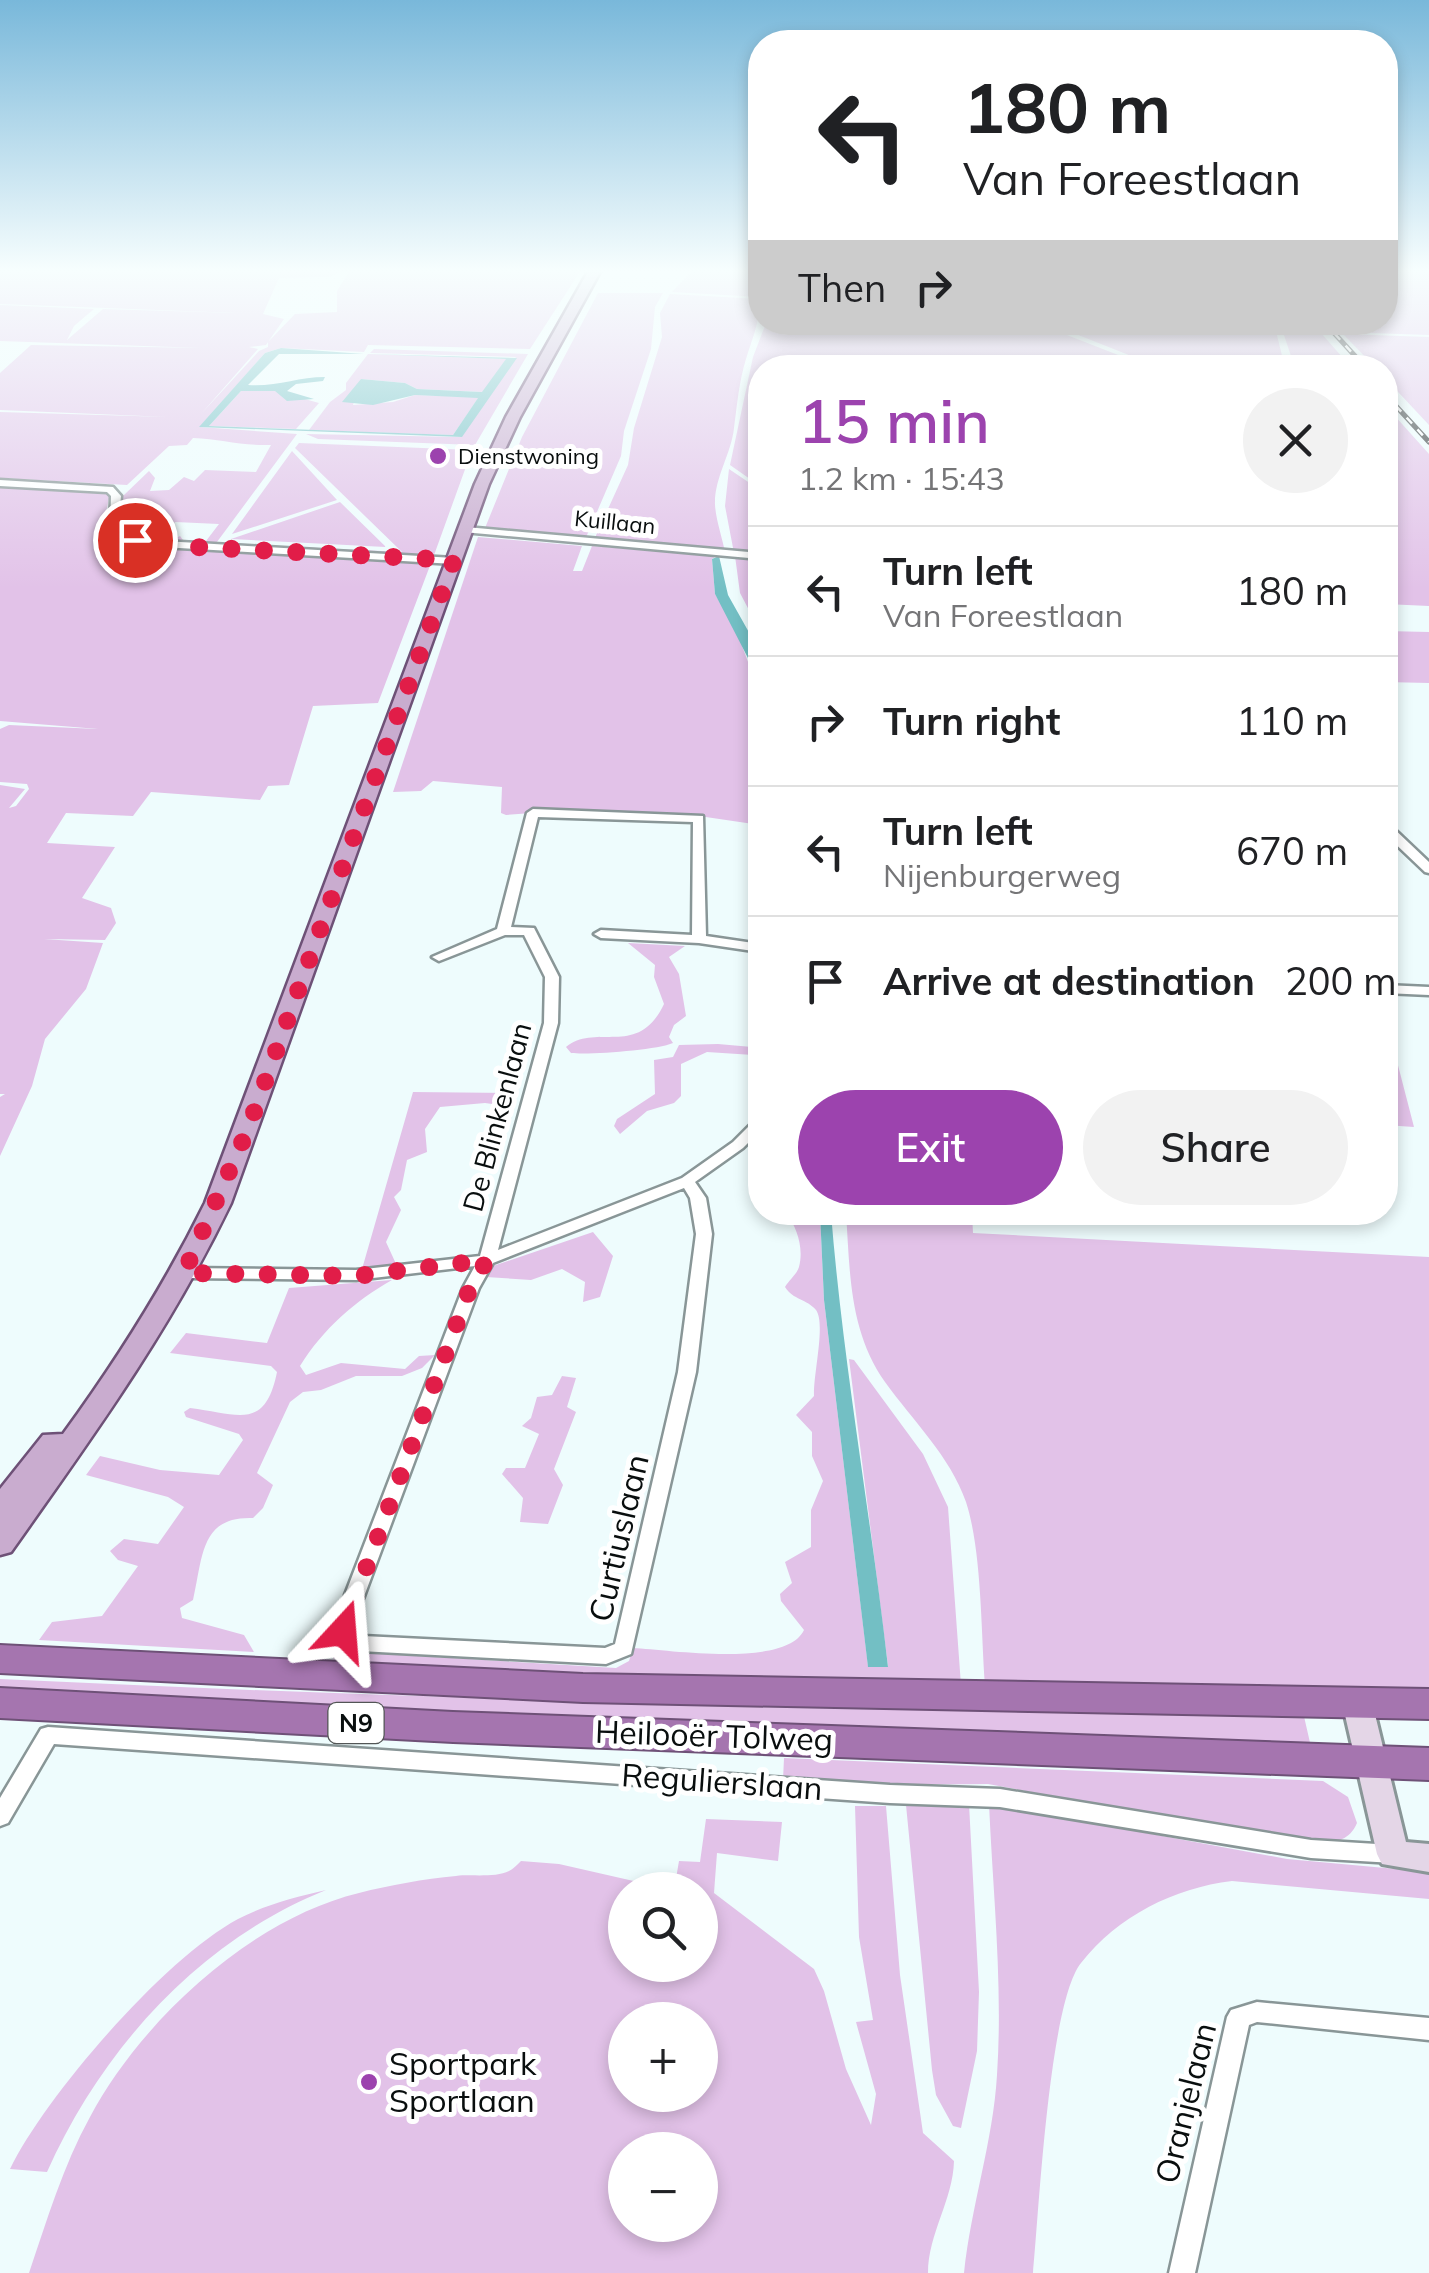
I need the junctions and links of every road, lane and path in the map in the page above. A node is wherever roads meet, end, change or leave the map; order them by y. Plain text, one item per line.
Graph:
1 (537, 376) edge
2 (0, 483) edge
3 (473, 530) junction
4 (748, 555) edge
5 (454, 560) junction
6 (1398, 839) edge
7 (1429, 869) edge
8 (502, 931) junction
9 (601, 934) dead end
10 (699, 940) junction
11 (748, 946) edge
12 (439, 956) dead end
13 (1398, 989) edge
14 (1429, 991) edge
15 (748, 1135) edge
16 (687, 1181) junction
17 (487, 1260) junction
18 (184, 1273) junction
19 (166, 1301) junction
20 (0, 1510) edge
21 (0, 1544) edge
22 (360, 1643) joint
23 (0, 1659) edge
24 (1357, 1702) junction
25 (0, 1703) edge
26 (1429, 1704) edge
27 (1370, 1762) junction
28 (1429, 1764) edge
29 (0, 1817) edge
30 (1393, 1854) junction
31 (1429, 1858) edge
32 (1429, 2029) edge
33 (1182, 2273) edge

1 - 3 main road
2 - 5 street
3 - 4 street, Kuillaan
3 - 5 main road
5 - 18 main road
6 - 7 street
8 - 10 street
8 - 12 street
8 - 17 street, De Blinkenlaan
9 - 10 street
10 - 11 street
13 - 14 street
15 - 16 street
16 - 17 street
16 - 22 street, Curtiuslaan
17 - 18 street
17 - 22 street, De Blinkenlaan
18 - 19 main road
19 - 20 main road
19 - 21 main road
23 - 24 highway, Heilooër Tolweg / N9
24 - 26 highway, Heilooër Tolweg / N9
24 - 27 street
25 - 27 highway, Heilooër Tolweg / N9
27 - 28 highway, Heilooër Tolweg / N9
27 - 30 street
29 - 30 street, Regulierslaan
30 - 31 street, Regulierslaan
32 - 33 street, Oranjelaan

